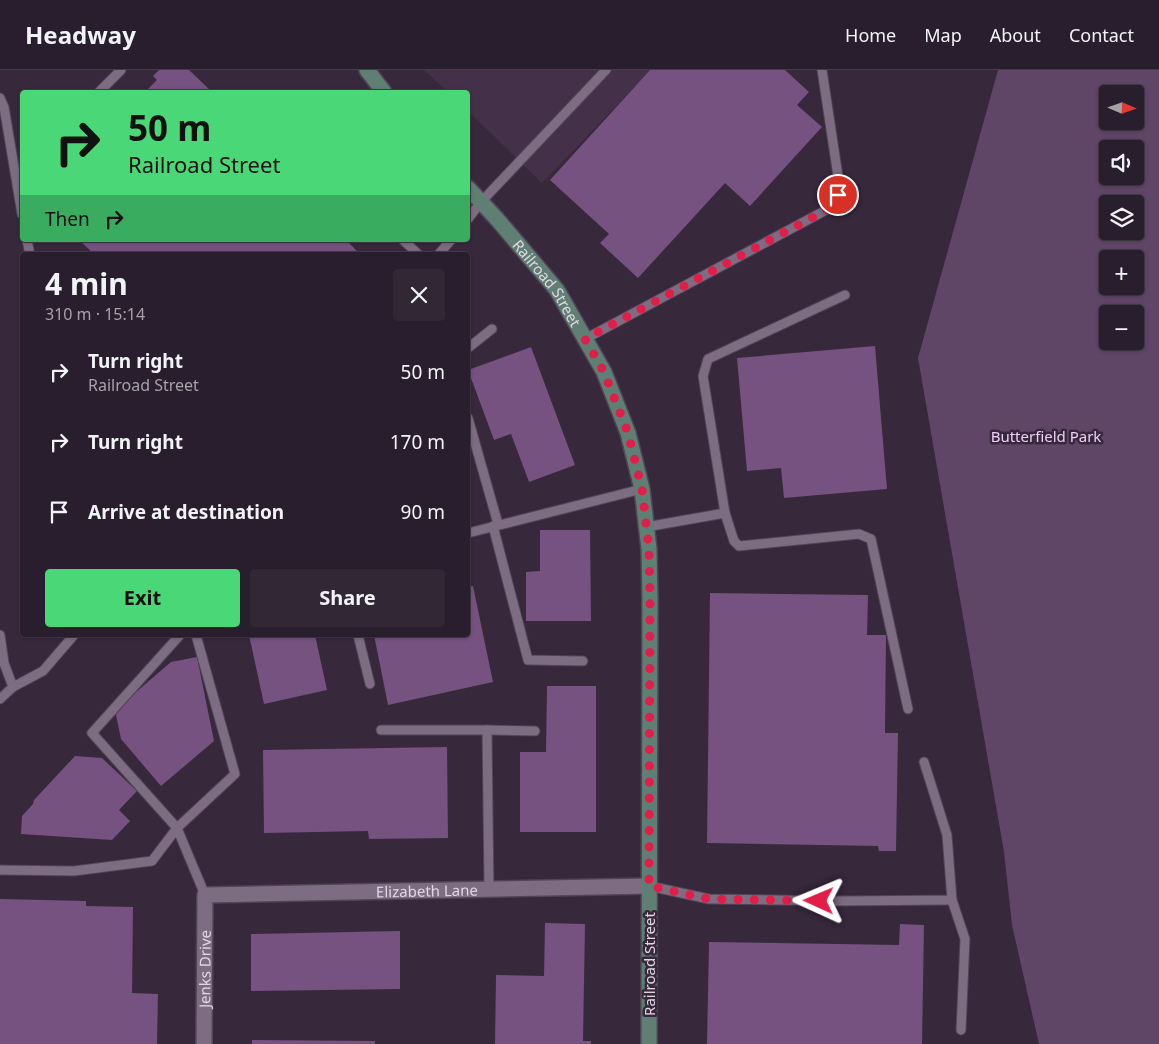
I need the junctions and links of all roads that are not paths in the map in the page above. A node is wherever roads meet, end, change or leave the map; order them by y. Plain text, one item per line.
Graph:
1 (121, 70) edge
2 (367, 70) edge
3 (606, 70) edge
4 (822, 70) edge
5 (101, 90) edge
6 (382, 90) edge
7 (0, 98) edge
8 (19, 171) edge
9 (20, 185) edge
10 (470, 190) edge
11 (481, 202) junction
12 (470, 216) edge
13 (405, 242) edge
14 (449, 242) edge
15 (416, 252) edge
16 (441, 252) edge
17 (845, 295) dead end
18 (492, 329) dead end
19 (585, 339) junction
20 (470, 346) edge
21 (470, 426) edge
22 (642, 489) junction
23 (725, 513) junction
24 (496, 525) junction
25 (646, 527) junction
26 (470, 532) edge
27 (0, 634) edge
28 (72, 637) edge
29 (178, 637) edge
30 (197, 637) edge
31 (358, 637) edge
32 (583, 661) dead end
33 (2, 664) edge
34 (370, 684) dead end
35 (13, 687) junction
36 (0, 700) edge
37 (908, 709) dead end
38 (381, 730) dead end
39 (487, 730) junction
40 (534, 731) dead end
41 (924, 762) dead end
42 (177, 828) junction
43 (0, 870) edge
44 (649, 886) junction
45 (489, 890) junction
46 (205, 895) junction
47 (952, 900) junction
48 (962, 1030) dead end
49 (204, 1044) edge
50 (649, 1044) edge

1 - 5 lane
2 - 6 main road
3 - 11 lane
4 - 19 lane
7 - 8 lane
8 - 9 lane
10 - 11 main road, Railroad Street
11 - 12 lane
11 - 19 main road, Railroad Street
13 - 15 lane
14 - 16 lane
17 - 23 lane
18 - 20 lane
19 - 22 main road, Railroad Street
21 - 24 lane
22 - 24 lane
22 - 25 main road, Railroad Street
23 - 25 lane
23 - 37 lane
24 - 26 lane
24 - 32 lane
25 - 44 main road, Railroad Street
27 - 33 lane
28 - 35 lane
29 - 42 lane
30 - 42 lane
31 - 34 lane
33 - 35 lane
35 - 36 lane
38 - 39 lane
39 - 40 lane
39 - 45 lane
41 - 47 lane
42 - 43 lane
42 - 46 lane
44 - 45 street, Elizabeth Lane
44 - 47 lane
44 - 50 main road, Railroad Street
45 - 46 street, Elizabeth Lane
46 - 49 street, Jenks Drive
47 - 48 lane

